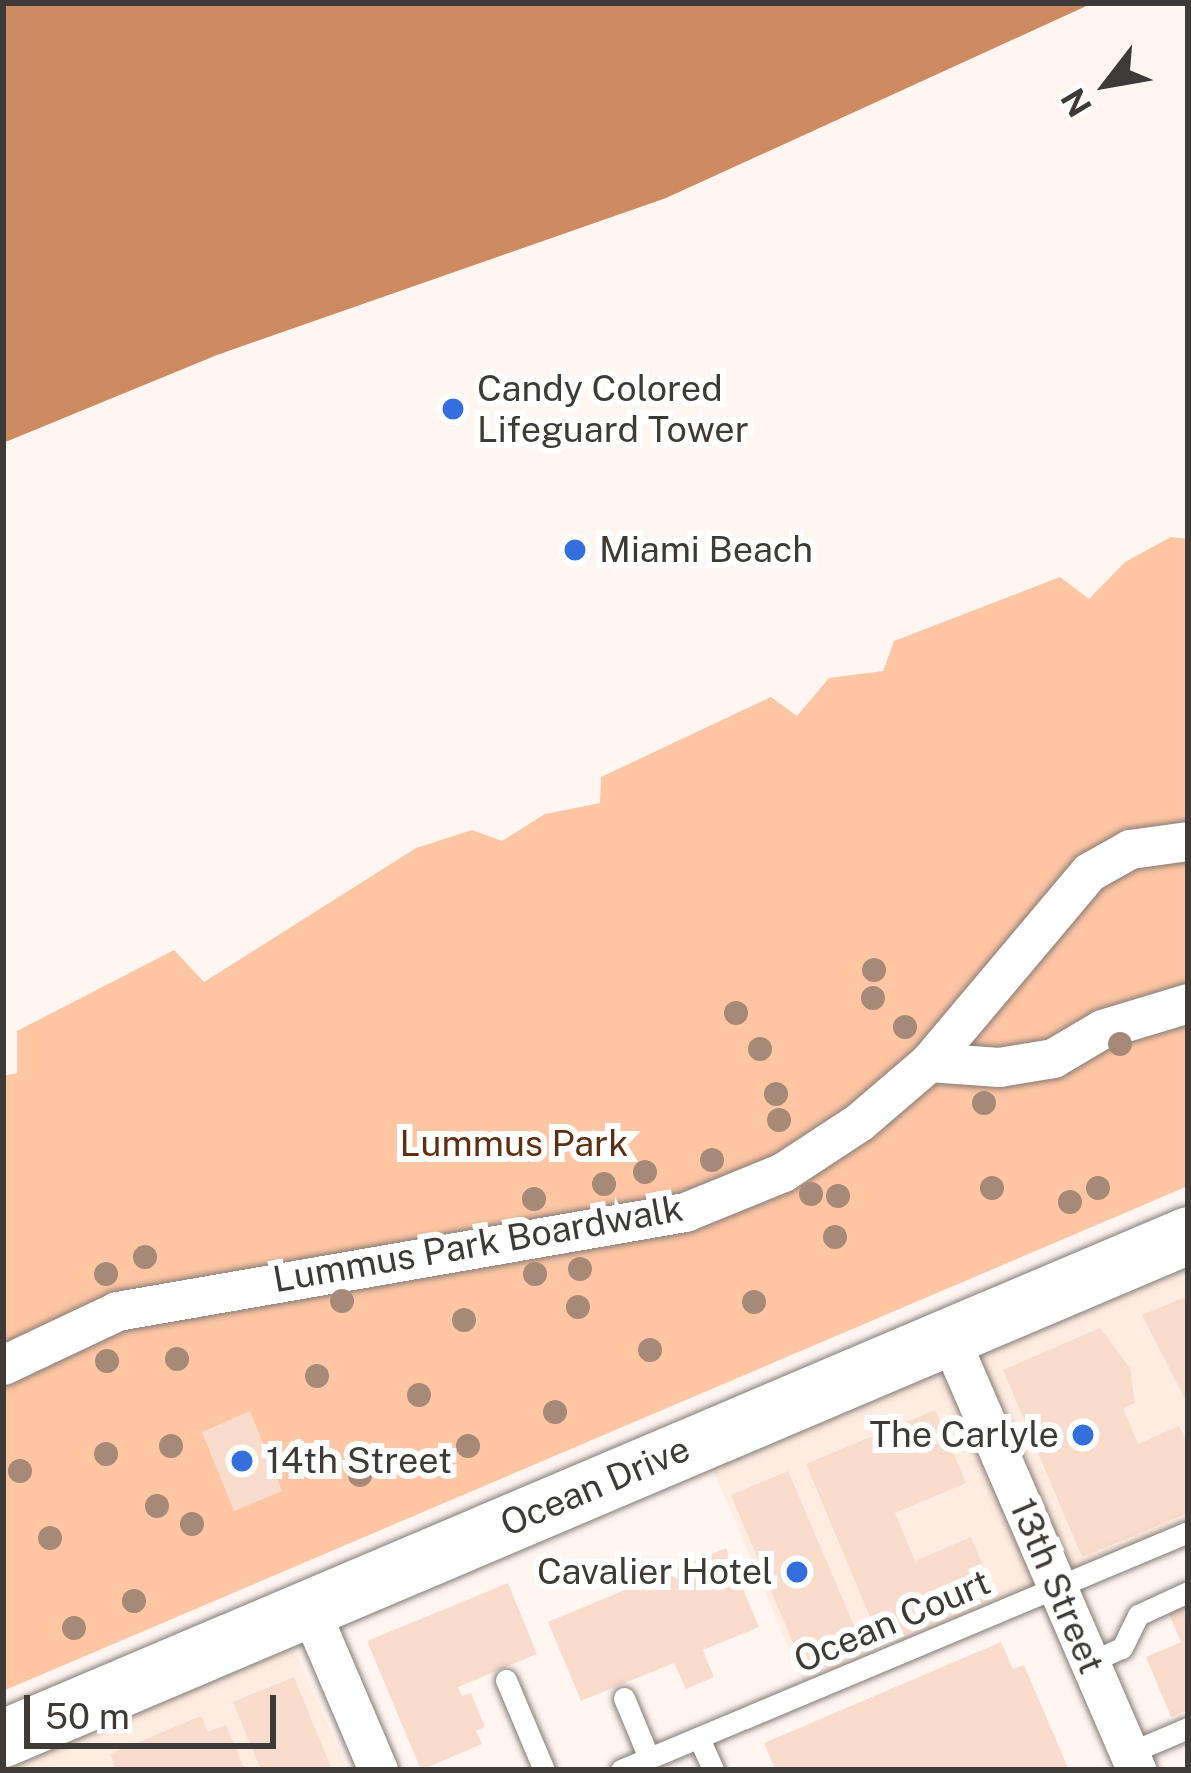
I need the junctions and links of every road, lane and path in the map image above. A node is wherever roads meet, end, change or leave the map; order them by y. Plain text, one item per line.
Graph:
1 (1188, 841) edge
2 (1188, 1004) edge
3 (929, 1062) junction
4 (1188, 1235) edge
5 (949, 1337) junction
6 (3, 1365) edge
7 (1188, 1532) edge
8 (1057, 1587) junction
9 (1188, 1592) edge
10 (309, 1607) junction
11 (1090, 1662) junction
12 (506, 1680) dead end
13 (624, 1698) dead end
14 (1188, 1728) edge
15 (3, 1738) edge
16 (699, 1738) junction
17 (649, 1758) junction
18 (1132, 1762) edge
19 (378, 1770) edge
20 (544, 1770) edge
21 (622, 1770) edge
22 (713, 1770) edge

1 - 3 street, Lummus Park Boardwalk
2 - 3 street
3 - 6 street, Lummus Park Boardwalk
4 - 5 street, Ocean Drive
5 - 8 street, 13th Street
5 - 10 street, Ocean Drive
7 - 8 lane, Ocean Court
8 - 11 street, 13th Street
8 - 16 lane, Ocean Court
9 - 11 lane
10 - 15 street, Ocean Drive
10 - 19 street
11 - 18 street, 13th Street
12 - 20 lane
13 - 17 lane
14 - 18 lane
16 - 17 lane, Ocean Court
16 - 22 lane
17 - 21 lane, Ocean Court

